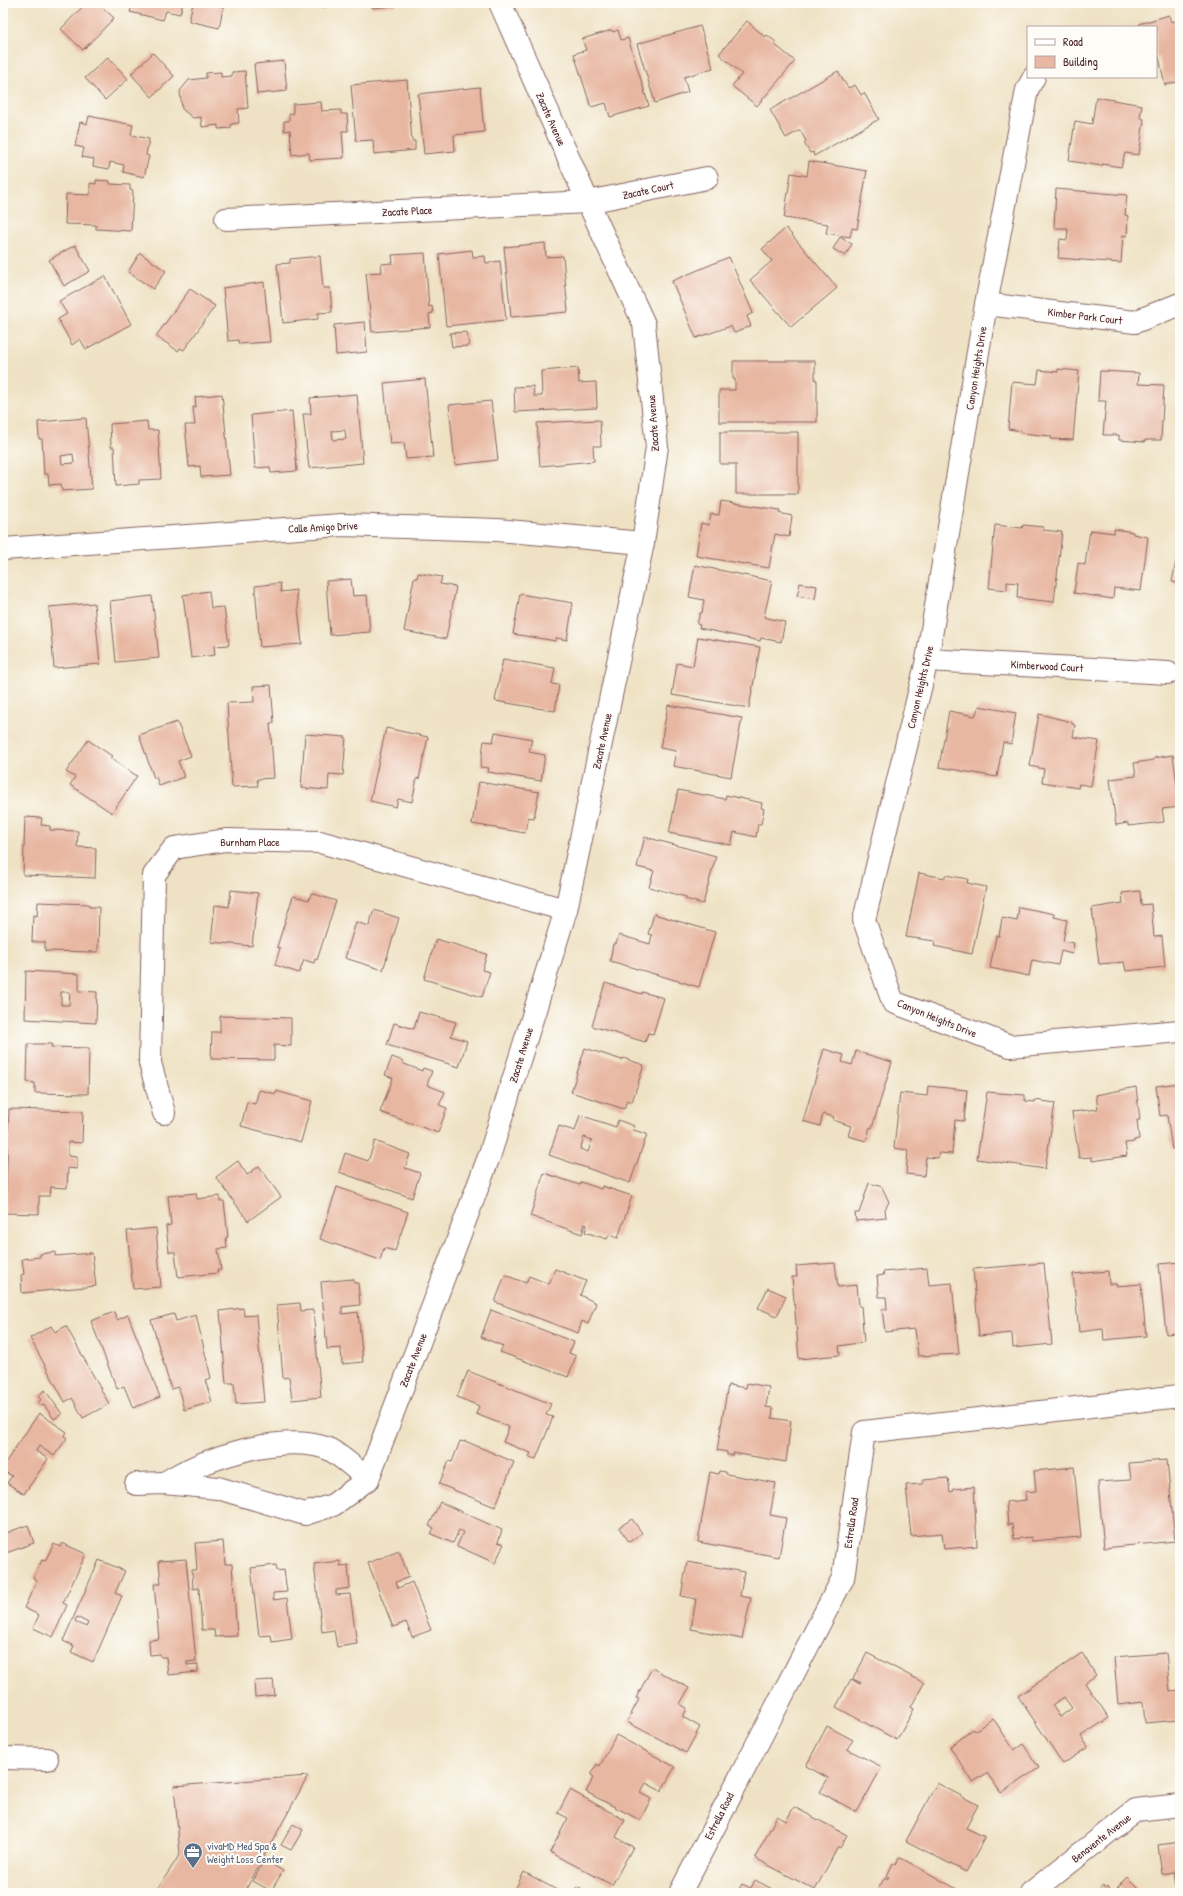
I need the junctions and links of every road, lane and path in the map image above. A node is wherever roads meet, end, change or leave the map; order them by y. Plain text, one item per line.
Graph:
1 (500, 3) edge
2 (1033, 78) edge
3 (707, 178) dead end
4 (588, 202) junction
5 (226, 219) dead end
6 (986, 304) junction
7 (1180, 304) edge
8 (643, 543) junction
9 (3, 549) edge
10 (927, 660) junction
11 (1168, 673) dead end
12 (566, 910) junction
13 (1180, 1031) edge
14 (164, 1113) dead end
15 (1180, 1396) edge
16 (368, 1479) junction
17 (164, 1483) junction
18 (136, 1484) dead end
19 (3, 1758) edge
20 (47, 1759) dead end
21 (1180, 1805) edge
22 (680, 1893) edge
23 (1031, 1893) edge

1 - 4 street, Zacate Avenue
2 - 6 street, Canyon Heights Drive
3 - 4 street, Zacate Court
4 - 5 street, Zacate Place
4 - 8 street, Zacate Avenue
6 - 7 street, Kimber Park Court
6 - 10 street, Canyon Heights Drive
8 - 9 street, Calle Amigo Drive
8 - 12 street, Zacate Avenue
10 - 11 street, Kimberwood Court
10 - 13 street, Canyon Heights Drive
12 - 14 street, Burnham Place
12 - 16 street, Zacate Avenue
15 - 22 street, Estrella Road
16 - 17 street
16 - 17 street
17 - 18 street
19 - 20 street
21 - 23 street, Benavente Avenue

